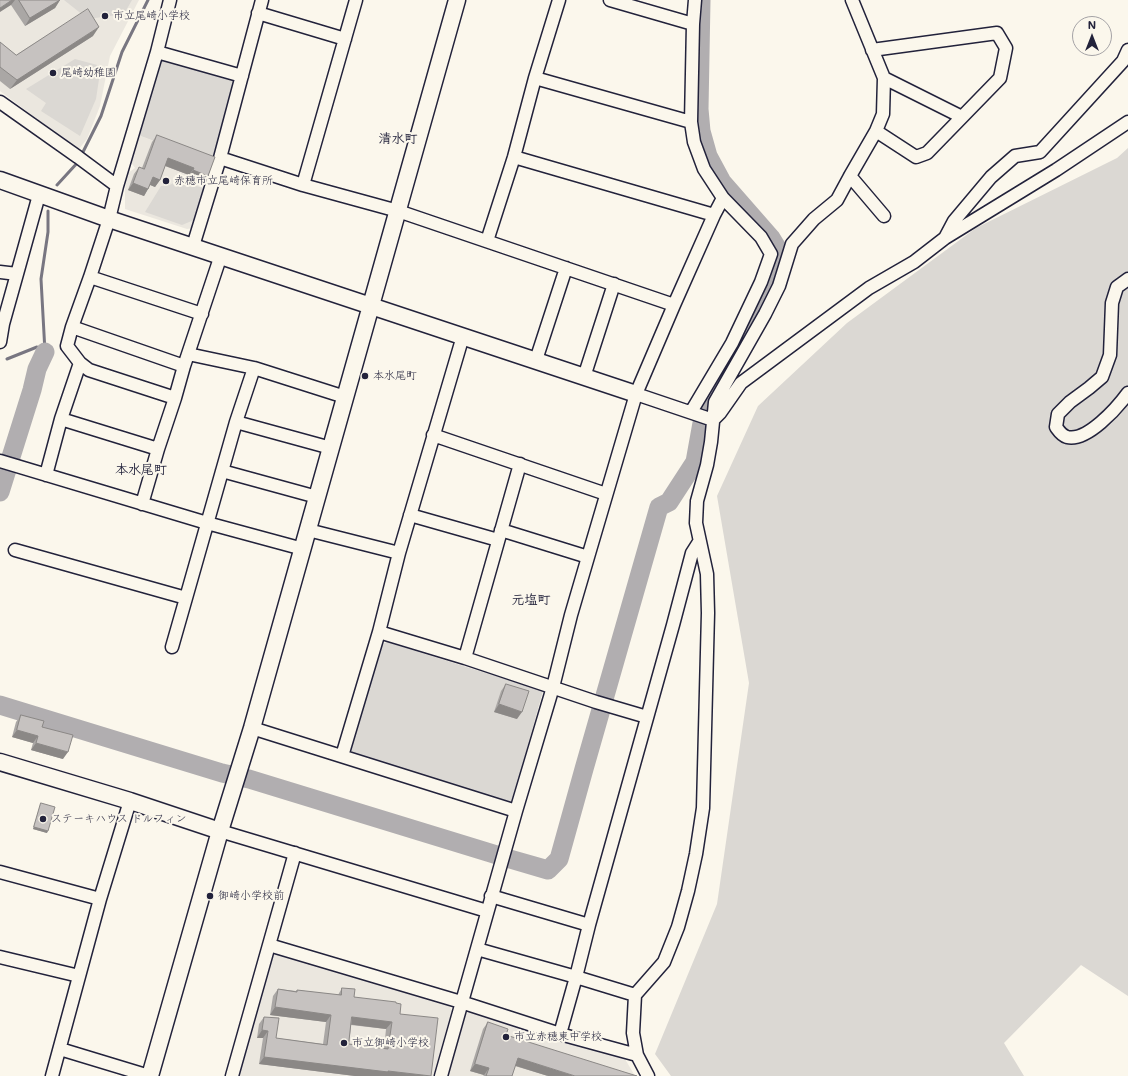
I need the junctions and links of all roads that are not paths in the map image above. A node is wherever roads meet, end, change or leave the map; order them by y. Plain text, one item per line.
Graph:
1 (170, 0) edge
2 (262, 0) edge
3 (356, 0) edge
4 (457, 0) edge
5 (559, 0) edge
6 (610, 0) edge
7 (695, 0) edge
8 (852, 0) edge
9 (258, 14) junction
10 (693, 24) junction
11 (345, 38) junction
12 (872, 50) junction
13 (1128, 50) edge
14 (157, 52) junction
15 (242, 76) junction
16 (535, 78) junction
17 (884, 78) junction
18 (0, 102) edge
19 (962, 117) junction
20 (691, 122) junction
21 (1128, 122) edge
22 (876, 131) junction
23 (514, 157) junction
24 (220, 158) junction
25 (850, 176) junction
26 (0, 180) edge
27 (304, 185) junction
28 (117, 186) junction
29 (39, 194) junction
30 (723, 198) junction
31 (398, 211) junction
32 (714, 215) junction
33 (884, 216) dead end
34 (109, 218) junction
35 (945, 238) junction
36 (487, 241) junction
37 (193, 246) junction
38 (221, 255) junction
39 (566, 268) junction
40 (0, 272) edge
41 (17, 274) junction
42 (90, 277) junction
43 (1128, 279) edge
44 (614, 284) junction
45 (371, 305) junction
46 (674, 305) junction
47 (202, 314) junction
48 (2, 325) edge
49 (72, 327) junction
50 (462, 336) junction
51 (0, 342) edge
52 (186, 360) junction
53 (536, 360) junction
54 (80, 363) junction
55 (254, 368) junction
56 (584, 377) junction
57 (1128, 393) edge
58 (636, 394) junction
59 (345, 397) junction
60 (175, 398) junction
61 (691, 412) junction
62 (61, 419) junction
63 (713, 420) junction
64 (236, 422) junction
65 (433, 435) junction
66 (331, 448) junction
67 (158, 449) junction
68 (0, 461) edge
69 (520, 464) junction
70 (222, 471) junction
71 (46, 475) junction
72 (606, 494) junction
73 (317, 497) junction
74 (142, 504) junction
75 (410, 515) junction
76 (207, 523) junction
77 (308, 530) junction
78 (499, 535) junction
79 (699, 542) junction
80 (303, 549) junction
81 (15, 550) dead end
82 (399, 553) junction
83 (588, 557) junction
84 (186, 598) junction
85 (379, 632) junction
86 (172, 647) dead end
87 (465, 658) junction
88 (553, 687) junction
89 (647, 716) junction
90 (252, 728) junction
91 (342, 756) junction
92 (0, 762) edge
93 (130, 801) junction
94 (516, 812) junction
95 (220, 831) junction
96 (295, 854) junction
97 (0, 872) edge
98 (491, 896) junction
99 (100, 899) junction
100 (487, 911) junction
101 (589, 925) junction
102 (269, 945) junction
103 (477, 949) junction
104 (0, 957) edge
105 (79, 976) junction
106 (576, 977) junction
107 (635, 995) junction
108 (461, 1002) junction
109 (560, 1034) junction
110 (60, 1049) junction
111 (637, 1055) junction
112 (52, 1076) edge
113 (150, 1076) edge
114 (232, 1076) edge
115 (440, 1076) edge
116 (648, 1076) edge

1 - 14 street
2 - 9 street
3 - 11 street
4 - 31 street
5 - 16 street
6 - 10 street
7 - 10 street
8 - 12 street
9 - 11 street
9 - 15 street
10 - 20 street
11 - 27 street
12 - 17 street
12 - 19 street
13 - 35 street
14 - 15 street
14 - 28 street
15 - 24 street
16 - 20 street
16 - 23 street
17 - 19 street
17 - 22 street
18 - 28 street
19 - 22 street
20 - 30 street
21 - 35 street
22 - 25 street
23 - 32 street
23 - 36 street
24 - 27 street
24 - 37 street
25 - 33 street
25 - 63 street
26 - 29 street
27 - 31 street
28 - 34 street
29 - 34 street
29 - 41 street
30 - 32 street
30 - 61 street
31 - 36 street
31 - 45 street
32 - 46 street
34 - 37 street
34 - 42 street
35 - 63 street
36 - 39 street
37 - 38 street
38 - 45 street
38 - 47 street
39 - 44 street
39 - 53 street
40 - 41 street
41 - 48 street
42 - 47 street
42 - 49 street
43 - 57 street
44 - 46 street
44 - 56 street
45 - 50 street
45 - 59 street
46 - 58 street
47 - 52 street
48 - 51 street
49 - 52 street
49 - 54 street
50 - 53 street
50 - 65 street
52 - 55 street
52 - 60 street
53 - 56 street
54 - 60 street
54 - 62 street
55 - 59 street
55 - 64 street
56 - 58 street
58 - 61 street
58 - 72 street
59 - 66 street
60 - 67 street
61 - 63 street
62 - 67 street
62 - 71 street
63 - 79 street
64 - 66 street
64 - 70 street
65 - 69 street
65 - 75 street
66 - 73 street
67 - 74 street
68 - 71 street
69 - 72 street
69 - 78 street
70 - 73 street
70 - 76 street
71 - 74 street
72 - 83 street
73 - 77 street
74 - 76 street
75 - 78 street
75 - 82 street
76 - 80 street
76 - 84 street
77 - 80 street
77 - 82 street
78 - 83 street
78 - 87 street
79 - 89 street
79 - 107 street
80 - 90 street
81 - 84 street
82 - 85 street
83 - 88 street
84 - 86 street
85 - 87 street
85 - 91 street
87 - 88 street
88 - 89 street
88 - 94 street
89 - 101 street
90 - 91 street
90 - 95 street
91 - 94 street
92 - 93 street
93 - 95 street
93 - 99 street
94 - 98 street
95 - 96 street
95 - 113 street
96 - 100 street
96 - 102 street
97 - 99 street
98 - 100 street
98 - 101 street
99 - 105 street
100 - 103 street
101 - 106 street
102 - 108 street
102 - 114 street
103 - 106 street
103 - 108 street
104 - 105 street
105 - 110 street
106 - 107 street
106 - 109 street
107 - 111 street
108 - 109 street
108 - 115 street
109 - 111 street
110 - 112 street
110 - 113 street
111 - 116 street

